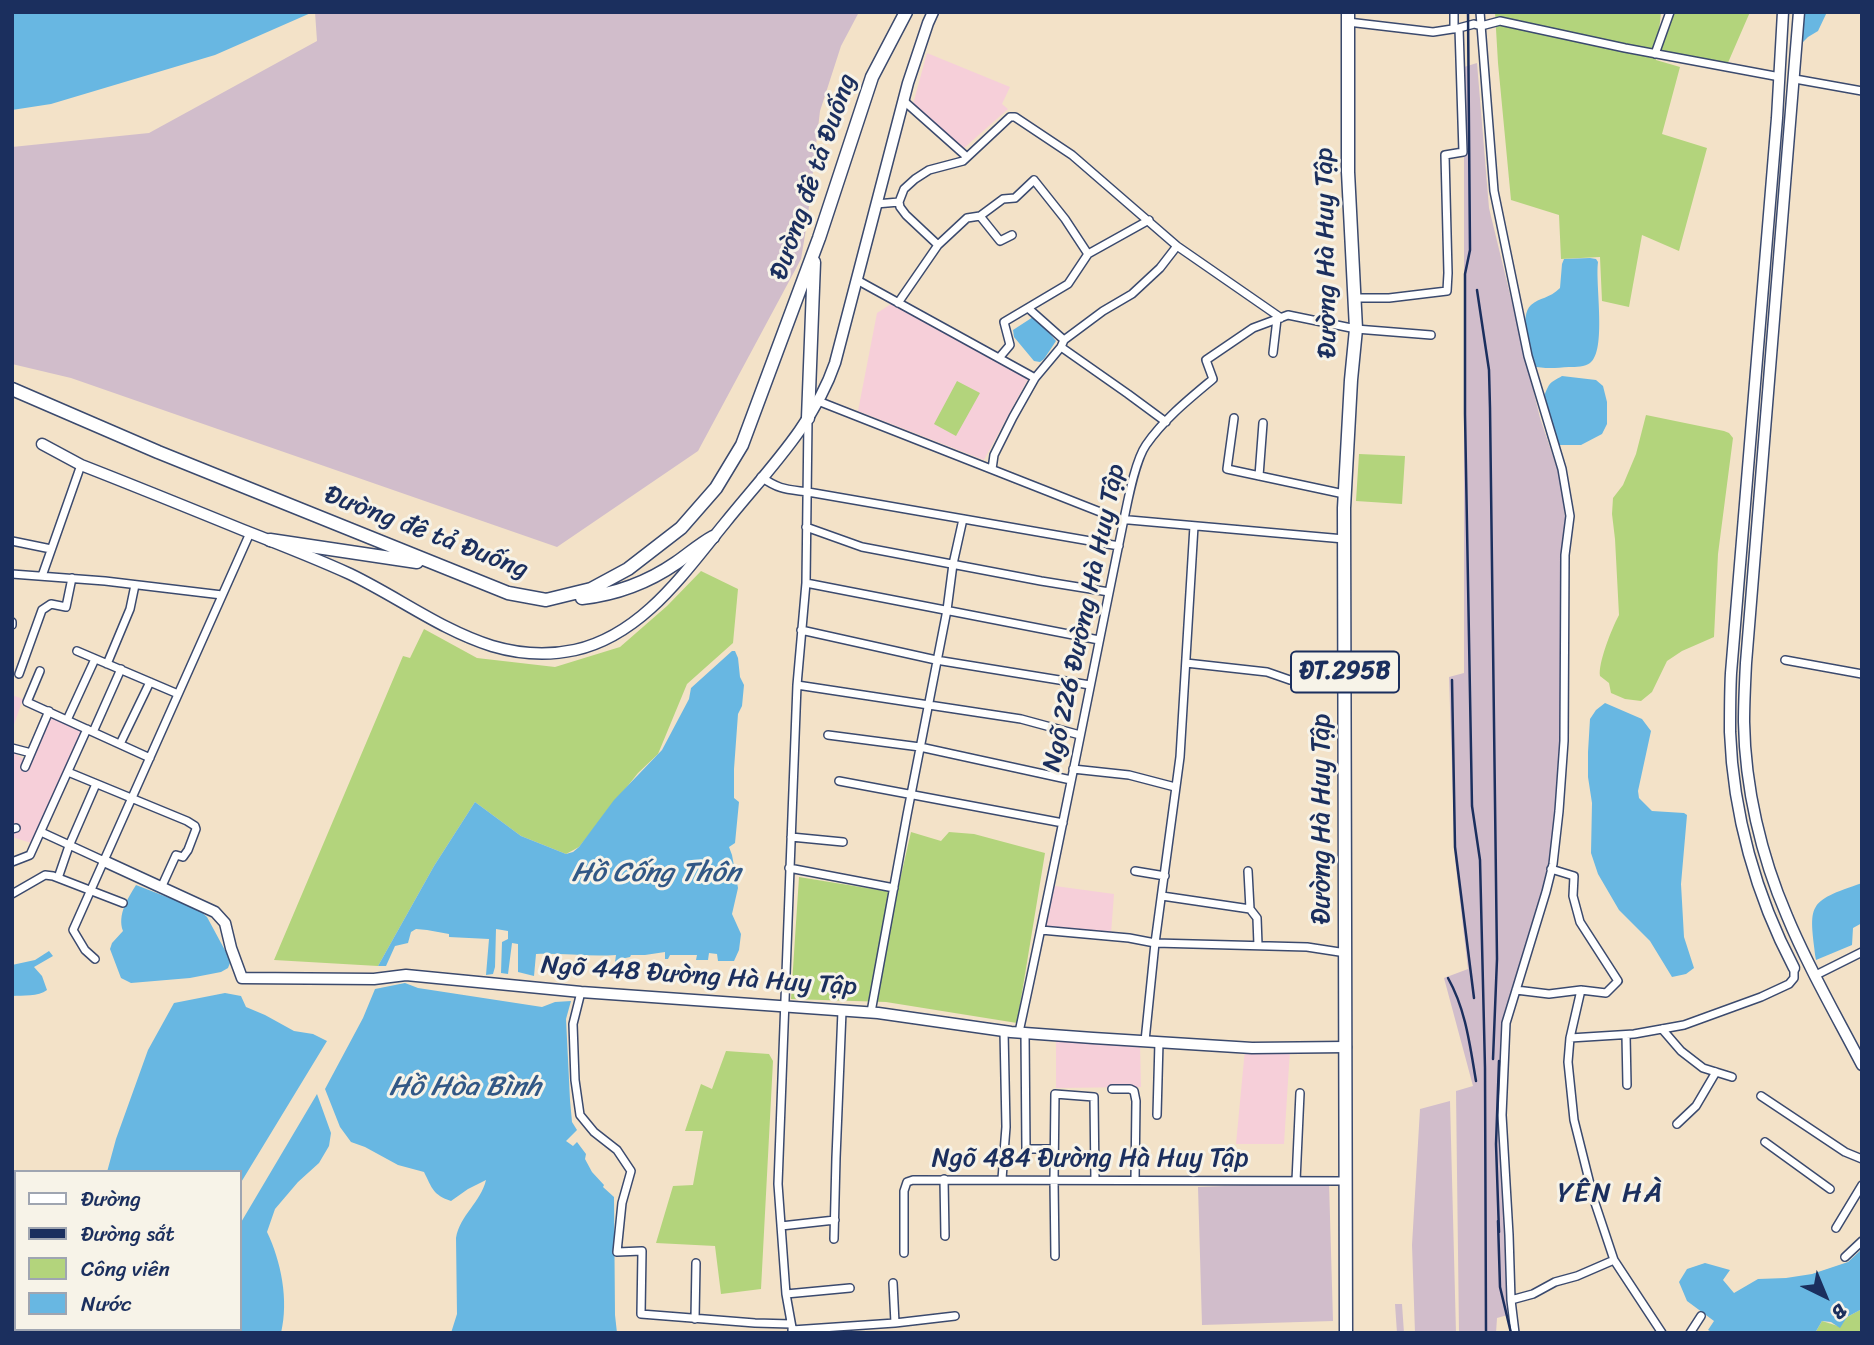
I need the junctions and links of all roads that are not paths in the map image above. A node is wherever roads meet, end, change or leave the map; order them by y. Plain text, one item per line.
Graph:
1 (906, 12) edge
2 (933, 12) edge
3 (1454, 12) edge
4 (1480, 12) edge
5 (1670, 12) edge
6 (1783, 12) edge
7 (1799, 12) edge
8 (1348, 17) edge
9 (899, 19) edge
10 (1481, 26) junction
11 (1456, 29) junction
12 (1655, 54) junction
13 (1780, 77) junction
14 (1795, 79) junction
15 (1862, 91) edge
16 (904, 101) junction
17 (967, 157) junction
18 (899, 202) junction
19 (876, 204) junction
20 (980, 216) junction
21 (1149, 220) junction
22 (1012, 235) dead end
23 (939, 245) junction
24 (1177, 246) junction
25 (814, 251) junction
26 (1088, 254) junction
27 (1766, 255) junction
28 (1780, 257) junction
29 (856, 281) junction
30 (1356, 298) junction
31 (898, 303) junction
32 (1028, 308) junction
33 (1279, 318) junction
34 (1356, 329) junction
35 (1431, 335) dead end
36 (1063, 344) junction
37 (1273, 353) dead end
38 (999, 358) junction
39 (1035, 378) junction
40 (12, 389) edge
41 (818, 401) junction
42 (808, 418) junction
43 (1234, 418) dead end
44 (1166, 422) junction
45 (1263, 423) dead end
46 (43, 444) dead end
47 (82, 465) junction
48 (992, 469) junction
49 (1259, 476) junction
50 (761, 477) junction
51 (808, 492) junction
52 (1344, 494) junction
53 (963, 519) junction
54 (1124, 519) junction
55 (1194, 526) junction
56 (806, 527) junction
57 (250, 533) junction
58 (713, 537) junction
59 (1344, 539) junction
60 (270, 540) junction
61 (12, 541) edge
62 (1119, 546) junction
63 (51, 549) junction
64 (953, 564) junction
65 (439, 566) junction
66 (12, 574) edge
67 (42, 576) junction
68 (72, 578) junction
69 (806, 583) junction
70 (135, 585) junction
71 (1109, 592) junction
72 (222, 595) junction
73 (546, 600) junction
74 (947, 610) junction
75 (801, 630) junction
76 (1099, 640) junction
77 (77, 651) dead end
78 (95, 659) junction
79 (936, 660) junction
80 (1785, 660) dead end
81 (1186, 663) junction
82 (107, 664) junction
83 (121, 669) junction
84 (40, 671) dead end
85 (19, 674) dead end
86 (1862, 674) edge
87 (1345, 681) junction
88 (150, 682) junction
89 (797, 685) junction
90 (1090, 685) junction
91 (178, 694) junction
92 (928, 705) junction
93 (49, 712) junction
94 (67, 720) junction
95 (90, 730) junction
96 (828, 735) dead end
97 (1080, 735) junction
98 (120, 744) junction
99 (920, 747) junction
100 (12, 748) edge
101 (31, 753) junction
102 (150, 758) junction
103 (25, 767) dead end
104 (1073, 769) junction
105 (68, 772) junction
106 (1071, 780) junction
107 (839, 781) dead end
108 (96, 785) junction
109 (1175, 787) junction
110 (911, 795) junction
111 (130, 798) junction
112 (1063, 823) junction
113 (41, 832) junction
114 (791, 837) junction
115 (843, 842) dead end
116 (69, 846) junction
117 (1765, 853) junction
118 (1750, 857) junction
119 (104, 861) junction
120 (12, 862) edge
121 (789, 868) junction
122 (1551, 869) junction
123 (1135, 871) dead end
124 (1248, 871) dead end
125 (1165, 876) junction
126 (58, 878) junction
127 (894, 887) junction
128 (161, 888) junction
129 (90, 891) junction
130 (12, 894) edge
131 (1162, 896) junction
132 (123, 903) dead end
133 (1250, 909) junction
134 (1041, 930) junction
135 (1155, 943) junction
136 (1258, 946) junction
137 (1862, 952) edge
138 (1346, 953) junction
139 (95, 959) dead end
140 (1794, 968) joint
141 (1816, 975) junction
142 (1516, 990) junction
143 (1581, 990) junction
144 (581, 992) junction
145 (784, 1007) junction
146 (842, 1011) junction
147 (871, 1012) junction
148 (1662, 1029) junction
149 (1004, 1031) junction
150 (1022, 1033) junction
151 (1626, 1035) junction
152 (1570, 1038) junction
153 (1145, 1041) junction
154 (1159, 1042) junction
155 (1346, 1047) junction
156 (1862, 1065) edge
157 (1716, 1072) junction
158 (1732, 1077) dead end
159 (1627, 1085) dead end
160 (1112, 1089) dead end
161 (1300, 1093) dead end
162 (1761, 1096) dead end
163 (1157, 1115) dead end
164 (1676, 1124) dead end
165 (1765, 1142) dead end
166 (1054, 1149) junction
167 (1862, 1159) edge
168 (944, 1179) junction
169 (1002, 1180) junction
170 (1054, 1180) junction
171 (1095, 1180) junction
172 (1135, 1180) junction
173 (1296, 1181) junction
174 (1346, 1181) junction
175 (1862, 1185) edge
176 (1830, 1189) dead end
177 (835, 1220) junction
178 (781, 1226) junction
179 (1836, 1228) dead end
180 (944, 1236) dead end
181 (834, 1239) dead end
182 (1862, 1241) edge
183 (904, 1253) dead end
184 (1055, 1256) dead end
185 (1845, 1257) dead end
186 (1614, 1260) junction
187 (696, 1264) dead end
188 (893, 1283) dead end
189 (850, 1288) dead end
190 (786, 1294) junction
191 (1511, 1300) junction
192 (955, 1316) dead end
193 (1701, 1316) dead end
194 (695, 1318) junction
195 (895, 1323) junction
196 (792, 1329) edge
197 (1346, 1333) edge
198 (1515, 1333) edge
199 (1662, 1333) edge
200 (1690, 1333) edge

1 - 9 main road, Đường đê tả Đuống
2 - 16 street
3 - 11 street
4 - 10 street
5 - 12 street
6 - 13 street
7 - 14 street
8 - 11 street
8 - 30 main road, Đường Hà Huy Tập / ĐT.295B
9 - 25 main road, Đường đê tả Đuống
10 - 11 street
10 - 12 street
10 - 122 street
11 - 30 street
12 - 13 street
13 - 27 street
14 - 15 street
14 - 28 street
16 - 17 street
16 - 19 street
17 - 18 street
17 - 21 street
18 - 19 street
18 - 23 street
19 - 29 street
20 - 22 street
20 - 23 street
20 - 26 street
21 - 24 street
21 - 26 street
23 - 31 street
24 - 33 street
24 - 36 street
25 - 42 main road
25 - 73 main road, Đường đê tả Đuống
26 - 32 street
27 - 28 street
27 - 118 street
28 - 117 street
29 - 31 street
29 - 41 street
30 - 34 main road, Đường Hà Huy Tập / ĐT.295B
31 - 38 street
32 - 36 street
32 - 38 street
33 - 34 street, Ngõ 226 Đường Hà Huy Tập
33 - 37 street
33 - 44 street, Ngõ 226 Đường Hà Huy Tập
34 - 35 street, Ngõ 226 Đường Hà Huy Tập
34 - 52 main road, Đường Hà Huy Tập / ĐT.295B
36 - 39 street
36 - 44 street
38 - 39 street
39 - 48 street
40 - 65 main road, Đường đê tả Đuống
41 - 42 street
41 - 48 street
42 - 50 street
42 - 51 street
43 - 49 street
44 - 54 street, Ngõ 226 Đường Hà Huy Tập
45 - 49 street
46 - 47 street
47 - 57 street
47 - 63 street
48 - 54 street
49 - 52 street
50 - 51 street
50 - 58 street
51 - 53 street
51 - 56 street
52 - 59 main road, Đường Hà Huy Tập / ĐT.295B
53 - 62 street
53 - 64 street
54 - 55 street
54 - 62 street, Ngõ 226 Đường Hà Huy Tập
55 - 59 street
55 - 81 street
56 - 64 street
56 - 69 street
57 - 60 street
57 - 72 street
58 - 60 street
58 - 73 main road
59 - 87 main road, Đường Hà Huy Tập / ĐT.295B
60 - 65 main road
61 - 63 street
62 - 71 street, Ngõ 226 Đường Hà Huy Tập
63 - 67 street
64 - 71 street
64 - 74 street
65 - 73 main road, Đường đê tả Đuống
66 - 67 street
67 - 68 street
68 - 70 street
68 - 85 street
69 - 74 street
69 - 75 street
70 - 72 street
70 - 82 street
71 - 76 street, Ngõ 226 Đường Hà Huy Tập
72 - 91 street
74 - 76 street
74 - 79 street
75 - 79 street
75 - 89 street
76 - 90 street, Ngõ 226 Đường Hà Huy Tập
77 - 78 street
78 - 82 street
78 - 94 street
79 - 90 street
79 - 92 street
80 - 86 street
81 - 87 street
81 - 109 street
82 - 83 street
83 - 88 street
83 - 95 street
84 - 93 street
87 - 138 main road, Đường Hà Huy Tập / ĐT.295B
88 - 91 street
88 - 98 street
89 - 92 street
89 - 114 street
90 - 97 street, Ngõ 226 Đường Hà Huy Tập
91 - 102 street
92 - 97 street
92 - 99 street
93 - 94 street
93 - 101 street
94 - 95 street
95 - 98 street
95 - 105 street
96 - 99 street
97 - 104 street, Ngõ 226 Đường Hà Huy Tập
98 - 102 street
99 - 106 street
99 - 110 street
100 - 101 street
101 - 103 street
102 - 111 street
104 - 106 street, Ngõ 226 Đường Hà Huy Tập
104 - 109 street
105 - 108 street
105 - 113 street
106 - 112 street, Ngõ 226 Đường Hà Huy Tập
107 - 110 street
108 - 111 street
108 - 116 street
109 - 125 street
110 - 112 street
110 - 127 street
111 - 119 street
111 - 128 street
112 - 134 street, Ngõ 226 Đường Hà Huy Tập
113 - 116 street
113 - 120 street
114 - 115 street
114 - 121 street
116 - 119 street
116 - 126 street
117 - 118 street
117 - 141 street
118 - 140 street
119 - 128 street, Ngõ 448 Đường Hà Huy Tập
119 - 129 street
121 - 127 street
121 - 145 street
122 - 142 street
122 - 143 street
123 - 125 street
124 - 133 street
125 - 131 street
126 - 129 street
126 - 130 street
127 - 147 street
128 - 144 street, Ngõ 448 Đường Hà Huy Tập
129 - 132 street
129 - 139 street
131 - 133 street
131 - 135 street
133 - 136 street
134 - 135 street
134 - 150 street, Ngõ 226 Đường Hà Huy Tập
135 - 136 street
135 - 153 street
136 - 138 street
137 - 141 street
138 - 155 main road, Đường Hà Huy Tập / ĐT.295B
140 - 148 street
141 - 156 street
142 - 143 street
142 - 191 street
143 - 152 street
144 - 145 street, Ngõ 448 Đường Hà Huy Tập
144 - 194 street
145 - 146 street, Ngõ 448 Đường Hà Huy Tập
145 - 178 street
146 - 147 street, Ngõ 448 Đường Hà Huy Tập
146 - 177 street
147 - 149 street, Ngõ 448 Đường Hà Huy Tập
148 - 151 street
148 - 157 street
149 - 150 street, Ngõ 448 Đường Hà Huy Tập
149 - 169 street
150 - 153 street, Ngõ 448 Đường Hà Huy Tập
150 - 166 street, Ngõ 226 Đường Hà Huy Tập
151 - 152 street
151 - 159 street
152 - 186 street
153 - 154 street, Ngõ 448 Đường Hà Huy Tập
154 - 155 street, Ngõ 448 Đường Hà Huy Tập
154 - 163 street
155 - 174 main road, Đường Hà Huy Tập / ĐT.295B
157 - 158 street
157 - 164 street
160 - 172 street
161 - 173 street
162 - 167 street
165 - 176 street
166 - 170 street
166 - 171 street
168 - 169 street, Ngõ 484 Đường Hà Huy Tập
168 - 180 street
168 - 183 street, Ngõ 484 Đường Hà Huy Tập
169 - 170 street, Ngõ 484 Đường Hà Huy Tập
170 - 171 street, Ngõ 484 Đường Hà Huy Tập
170 - 184 street
171 - 172 street, Ngõ 484 Đường Hà Huy Tập
172 - 173 street, Ngõ 484 Đường Hà Huy Tập
173 - 174 street, Ngõ 484 Đường Hà Huy Tập
174 - 197 main road, Đường Hà Huy Tập / ĐT.295B
175 - 179 street
177 - 178 street
177 - 181 street
178 - 190 street
182 - 185 street
186 - 191 street
186 - 199 street
187 - 194 street
188 - 195 street
189 - 190 street
190 - 196 street
191 - 198 street
192 - 195 street
193 - 200 street
194 - 196 street
195 - 196 street

